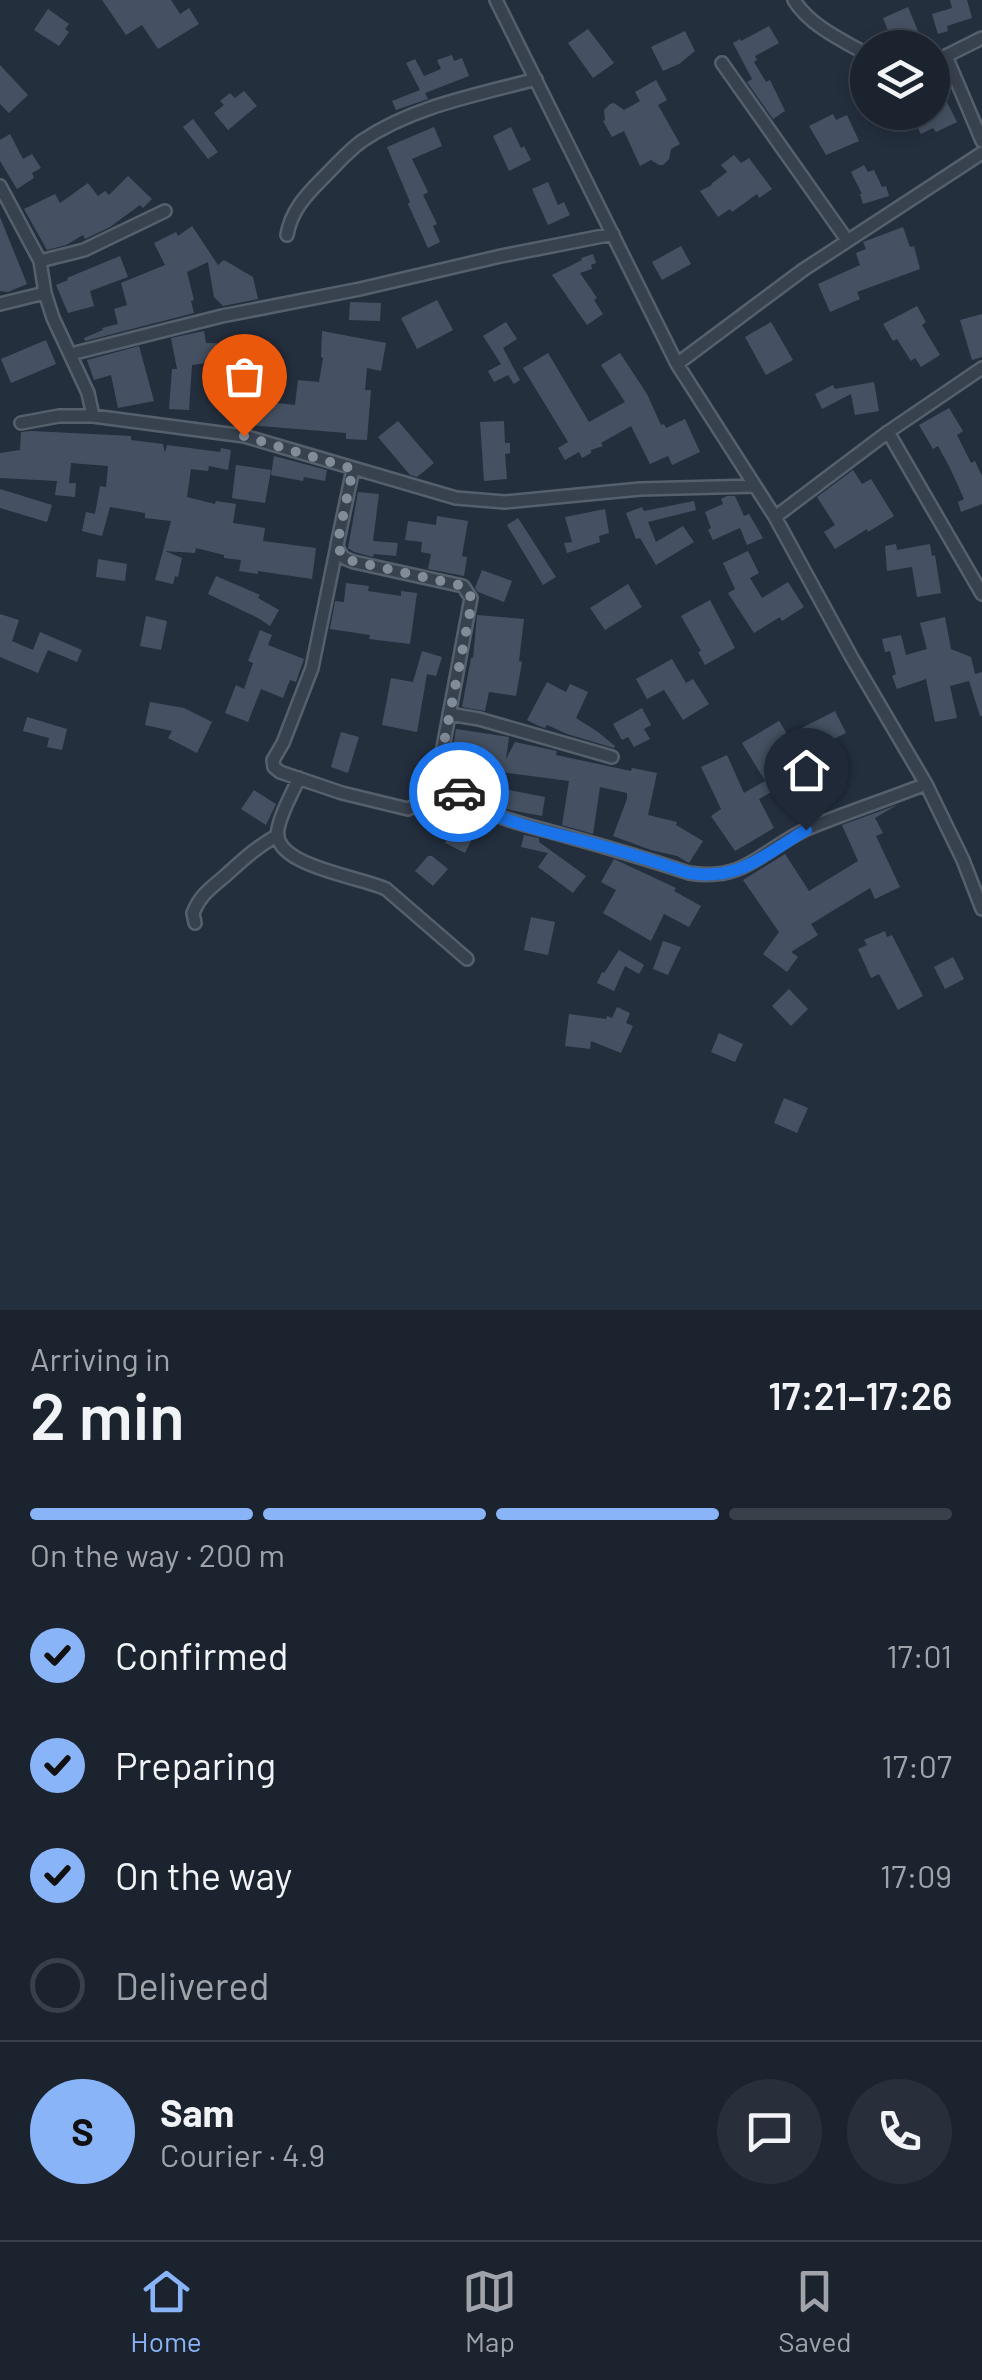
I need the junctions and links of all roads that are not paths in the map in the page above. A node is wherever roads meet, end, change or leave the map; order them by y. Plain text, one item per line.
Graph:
1 (496, 0) edge
2 (794, 0) edge
3 (982, 38) edge
4 (850, 44) edge
5 (950, 54) edge
6 (722, 62) dead end
7 (950, 65) edge
8 (536, 79) junction
9 (982, 140) edge
10 (982, 154) edge
11 (0, 186) edge
12 (166, 211) dead end
13 (613, 234) junction
14 (287, 235) dead end
15 (847, 240) junction
16 (40, 261) junction
17 (45, 294) junction
18 (0, 304) edge
19 (71, 354) junction
20 (677, 364) junction
21 (982, 368) edge
22 (94, 416) junction
23 (21, 422) dead end
24 (888, 432) junction
25 (353, 469) junction
26 (755, 486) junction
27 (775, 517) junction
28 (337, 545) junction
29 (982, 594) edge
30 (448, 714) junction
31 (442, 753) junction
32 (612, 757) dead end
33 (299, 778) junction
34 (926, 784) junction
35 (278, 835) junction
36 (982, 909) edge
37 (195, 923) dead end
38 (468, 959) dead end

1 - 8 street
2 - 4 street
3 - 5 street
6 - 15 street
7 - 9 street
8 - 13 street
8 - 14 street
10 - 15 street
11 - 16 street
12 - 16 street
13 - 19 street
13 - 20 street
15 - 20 street
16 - 17 street
17 - 18 street
17 - 19 street
19 - 22 street
20 - 26 street
21 - 24 street
22 - 23 street
22 - 25 street
24 - 27 street
24 - 29 street
25 - 26 street
25 - 28 street
26 - 27 street
27 - 34 street
28 - 30 street
28 - 33 street
30 - 31 street
30 - 32 street
31 - 33 street
31 - 34 street
33 - 35 street
34 - 36 street
35 - 37 street
35 - 38 street

